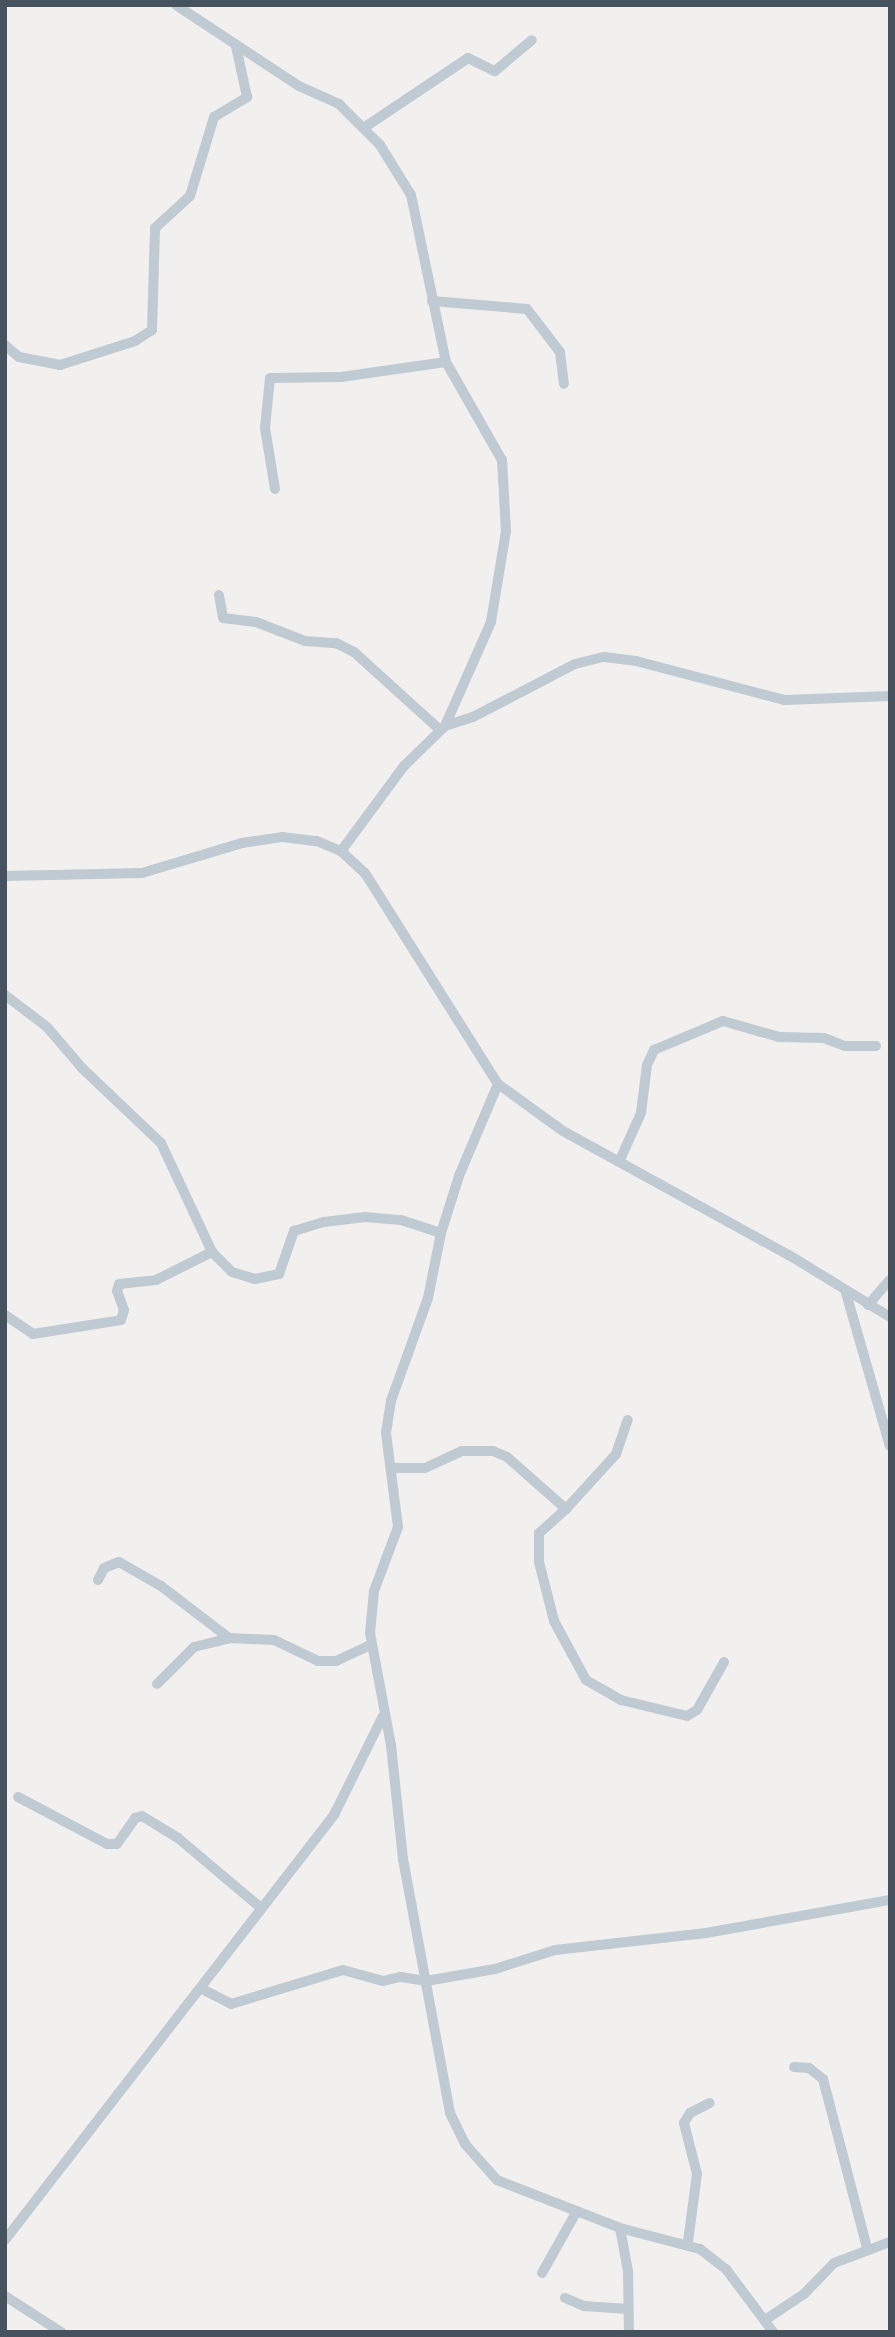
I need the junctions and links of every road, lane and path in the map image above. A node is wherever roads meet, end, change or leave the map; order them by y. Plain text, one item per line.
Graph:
1 (176, 5) edge
2 (532, 40) dead end
3 (236, 46) junction
4 (365, 127) junction
5 (432, 301) junction
6 (5, 345) edge
7 (446, 362) junction
8 (564, 384) dead end
9 (275, 489) dead end
10 (219, 595) dead end
11 (890, 696) edge
12 (442, 728) junction
13 (341, 851) junction
14 (5, 876) edge
15 (5, 995) edge
16 (876, 1046) dead end
17 (498, 1084) junction
18 (619, 1162) junction
19 (441, 1233) junction
20 (212, 1252) junction
21 (890, 1280) edge
22 (846, 1293) junction
23 (868, 1305) junction
24 (5, 1315) edge
25 (890, 1317) edge
26 (628, 1420) dead end
27 (890, 1447) edge
28 (391, 1468) junction
29 (566, 1509) junction
30 (98, 1580) dead end
31 (229, 1637) junction
32 (370, 1645) junction
33 (724, 1662) dead end
34 (157, 1684) dead end
35 (383, 1716) junction
36 (18, 1797) dead end
37 (890, 1900) edge
38 (261, 1908) junction
39 (426, 1981) junction
40 (202, 1989) junction
41 (794, 2067) dead end
42 (710, 2103) dead end
43 (577, 2211) junction
44 (620, 2228) junction
45 (5, 2240) edge
46 (688, 2242) junction
47 (890, 2242) edge
48 (867, 2248) junction
49 (542, 2273) dead end
50 (5, 2296) edge
51 (565, 2298) dead end
52 (628, 2309) junction
53 (765, 2320) junction
54 (61, 2332) edge
55 (629, 2332) edge
56 (774, 2332) edge

1 - 3 street
2 - 4 street
3 - 4 street
3 - 6 street
4 - 5 street
5 - 7 street
5 - 8 street
7 - 9 street
7 - 12 street
10 - 12 street
11 - 12 street
12 - 13 street
13 - 14 street
13 - 17 street
15 - 20 street
16 - 18 street
17 - 18 street
17 - 19 street
18 - 22 street
19 - 20 street
19 - 28 street
20 - 24 street
21 - 23 street
22 - 23 street
22 - 27 street
23 - 25 street
26 - 29 street
28 - 29 street
28 - 32 street
29 - 33 street
30 - 31 street
31 - 32 street
31 - 34 street
32 - 35 street
35 - 38 street
35 - 39 street
36 - 38 street
37 - 39 street
38 - 40 street
39 - 40 street
39 - 43 street
40 - 45 street
41 - 48 street
42 - 46 street
43 - 44 street
43 - 49 street
44 - 46 street
44 - 52 street
46 - 53 street
47 - 48 street
48 - 53 street
50 - 54 street
51 - 52 street
52 - 55 street
53 - 56 street

